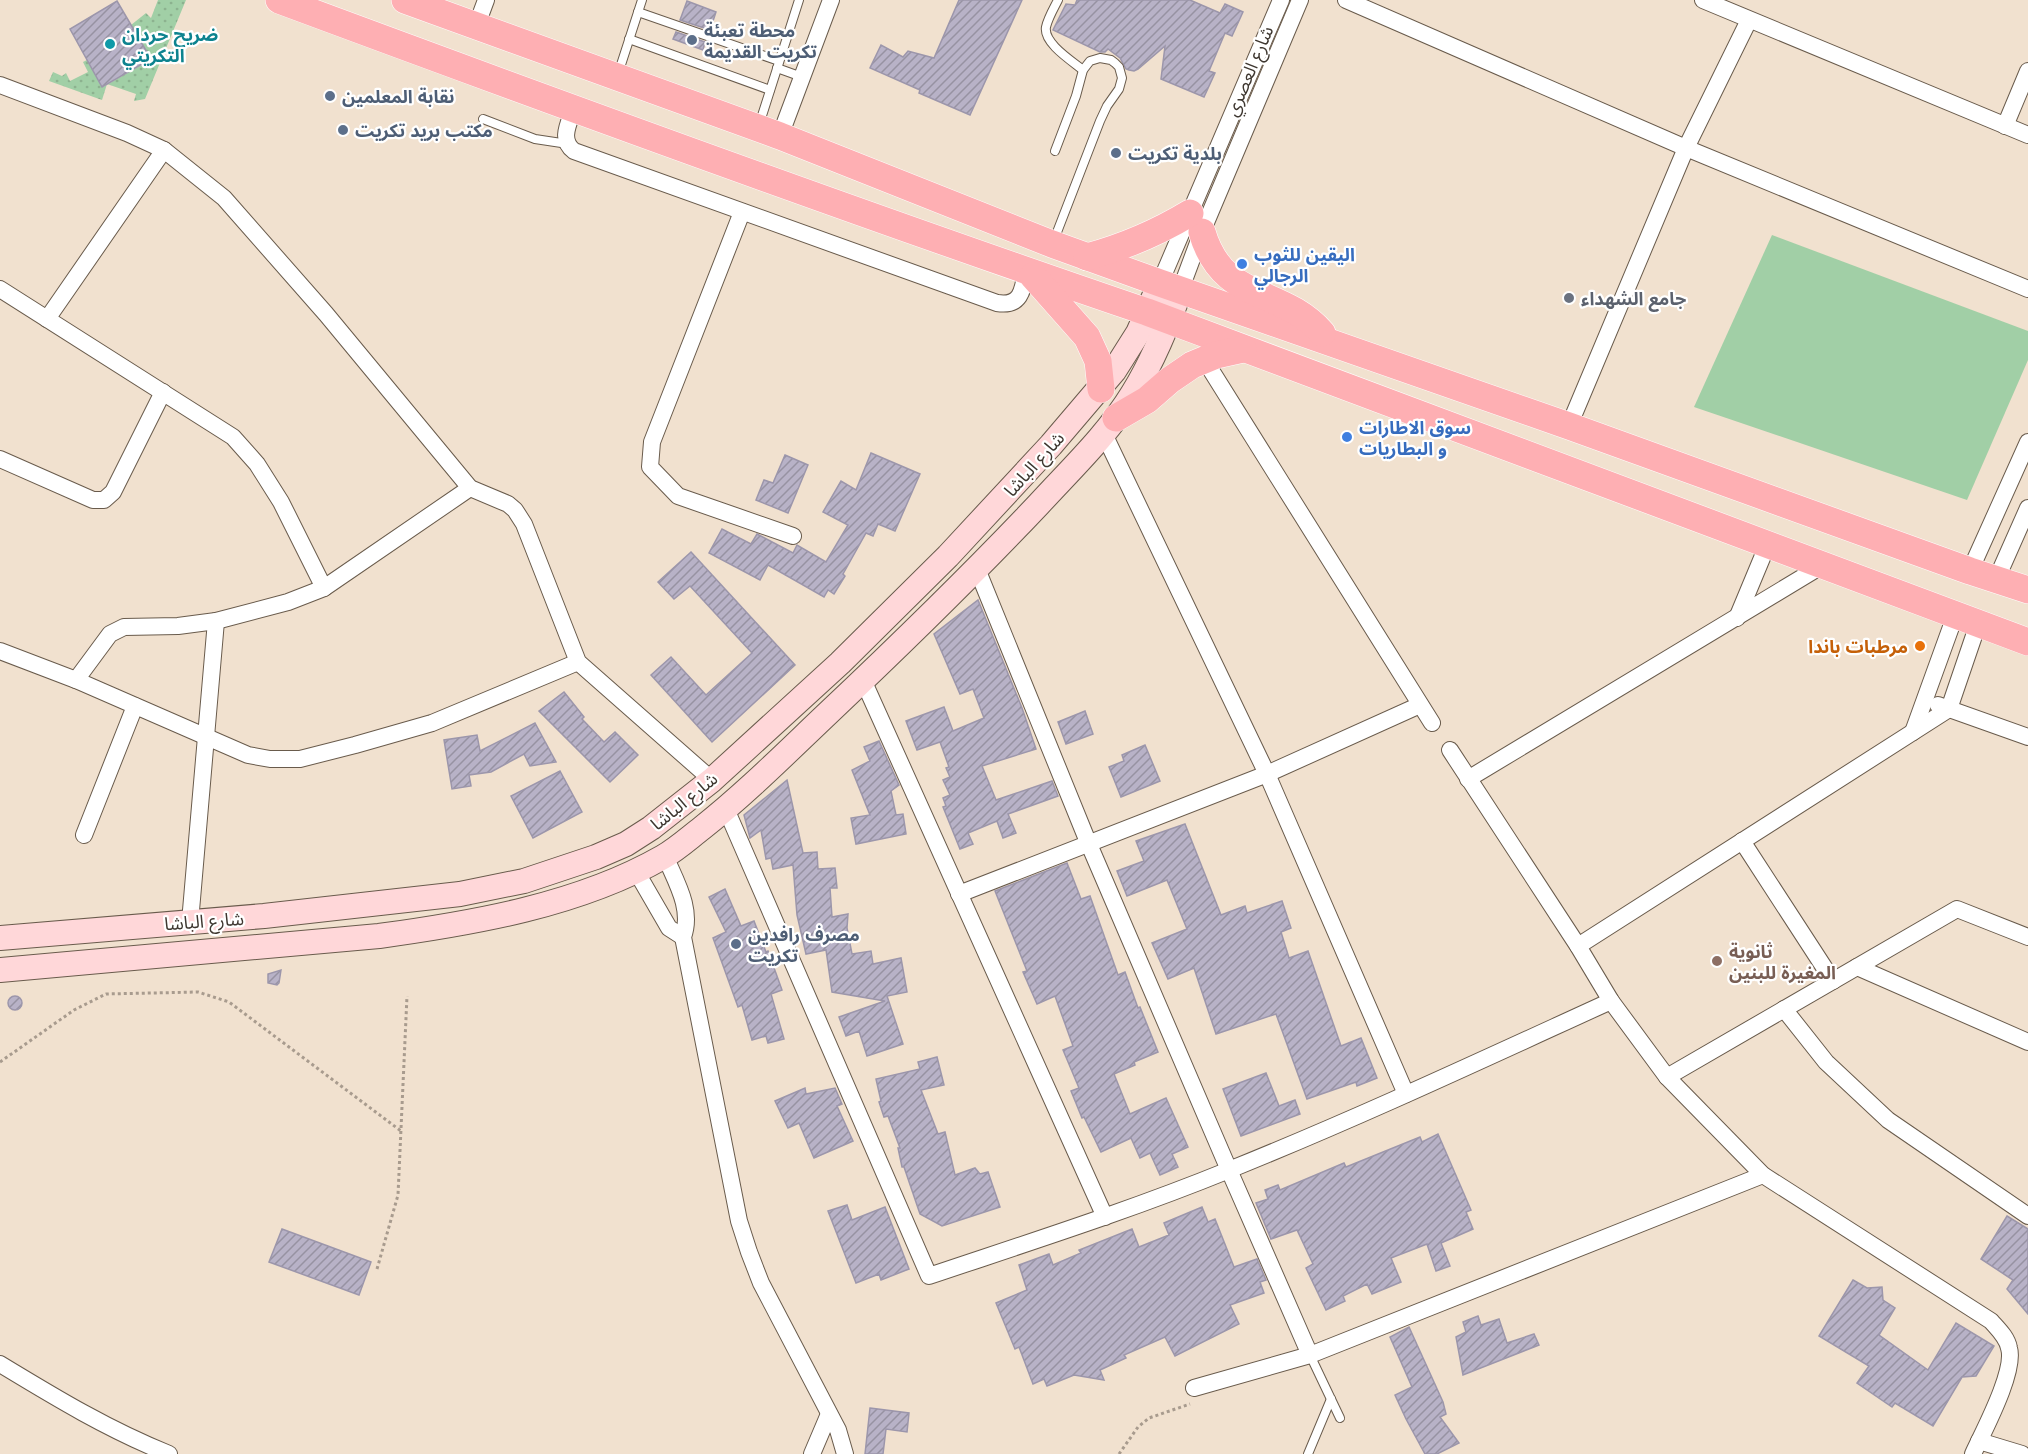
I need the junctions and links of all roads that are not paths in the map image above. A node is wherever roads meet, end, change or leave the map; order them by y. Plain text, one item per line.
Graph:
1 (279, 0) edge
2 (405, 0) edge
3 (486, 0) edge
4 (642, 0) edge
5 (799, 0) edge
6 (831, 0) edge
7 (1058, 0) edge
8 (1281, 0) edge
9 (1300, 0) edge
10 (1346, 0) edge
11 (1703, 0) edge
12 (638, 12) junction
13 (1749, 20) junction
14 (476, 27) junction
15 (629, 39) junction
16 (778, 65) junction
17 (1083, 70) junction
18 (2028, 71) edge
19 (802, 77) junction
20 (616, 78) junction
21 (0, 85) edge
22 (770, 90) junction
23 (574, 108) junction
24 (483, 119) dead end
25 (2006, 126) junction
26 (769, 132) junction
27 (2028, 135) edge
28 (567, 144) junction
29 (1686, 148) junction
30 (164, 150) junction
31 (1055, 151) dead end
32 (742, 212) junction
33 (1196, 222) junction
34 (1052, 244) junction
35 (1087, 257) junction
36 (1028, 272) junction
37 (1170, 287) junction
38 (0, 289) edge
39 (2028, 289) edge
40 (1158, 316) junction
41 (47, 319) junction
42 (1330, 343) junction
43 (1243, 349) junction
44 (1204, 359) junction
45 (1101, 388) junction
46 (163, 392) junction
47 (1110, 426) junction
48 (1569, 426) junction
49 (2028, 442) edge
50 (0, 459) edge
51 (470, 488) junction
52 (2028, 508) edge
53 (793, 536) dead end
54 (1767, 546) junction
55 (1822, 566) junction
56 (977, 570) junction
57 (1970, 571) junction
58 (1997, 578) junction
59 (324, 588) junction
60 (2028, 590) edge
61 (1737, 618) junction
62 (1967, 620) junction
63 (216, 621) junction
64 (2028, 642) edge
65 (0, 651) edge
66 (578, 662) junction
67 (76, 680) junction
68 (863, 680) junction
69 (1924, 700) junction
70 (1420, 705) junction
71 (135, 706) junction
72 (1949, 709) junction
73 (1432, 723) dead end
74 (1913, 732) junction
75 (205, 737) junction
76 (2028, 737) edge
77 (1450, 750) dead end
78 (1267, 774) junction
79 (1468, 779) junction
80 (712, 780) junction
81 (726, 809) junction
82 (84, 835) dead end
83 (1088, 842) junction
84 (1742, 842) junction
85 (665, 856) junction
86 (636, 871) junction
87 (959, 894) junction
88 (190, 922) junction
89 (683, 937) junction
90 (2028, 937) edge
91 (0, 938) edge
92 (1578, 946) junction
93 (1857, 967) junction
94 (0, 970) edge
95 (1833, 981) junction
96 (1611, 1001) junction
97 (1784, 1009) junction
98 (2028, 1042) edge
99 (1667, 1077) junction
100 (1406, 1094) junction
101 (1229, 1170) junction
102 (1763, 1175) junction
103 (2028, 1216) edge
104 (1105, 1217) junction
105 (1310, 1355) junction
106 (0, 1364) edge
107 (1193, 1396) road end
108 (1331, 1399) junction
109 (829, 1414) junction
110 (1340, 1418) dead end
111 (1976, 1448) edge
112 (169, 1454) edge
113 (812, 1454) edge
114 (845, 1454) edge
115 (1308, 1454) edge
116 (2022, 1454) edge

1 - 23 main road
2 - 14 main road
3 - 14 street
4 - 12 lane
5 - 16 lane
6 - 19 street
7 - 17 lane
8 - 33 street, شارع العصري
9 - 33 street, شارع العصري
10 - 29 street
11 - 13 street
12 - 15 lane
12 - 16 lane
13 - 25 street
13 - 29 street
14 - 20 main road
15 - 20 lane
15 - 22 lane
16 - 19 lane
16 - 22 lane
17 - 31 lane
17 - 34 lane
18 - 25 street
19 - 26 street
20 - 26 main road
21 - 30 street
22 - 26 lane
23 - 28 street
23 - 36 main road
24 - 28 lane
25 - 27 street
26 - 34 main road
28 - 32 street
29 - 39 street
29 - 48 street
30 - 41 street
30 - 51 street
32 - 36 street
32 - 53 street
33 - 35 main road
33 - 37 street, شارع العصري
33 - 37 street, شارع العصري
33 - 42 main road
34 - 35 main road
35 - 37 main road
36 - 40 main road
36 - 45 main road
37 - 40 main road
37 - 42 main road
38 - 41 street
40 - 43 main road
40 - 45 main road, شارع الباشا
40 - 47 main road
41 - 46 street
42 - 48 main road
43 - 44 main road
43 - 54 main road
44 - 47 main road
44 - 70 street
45 - 80 main road, شارع الباشا
46 - 50 street
46 - 59 street
47 - 56 main road
47 - 78 street
48 - 57 main road
49 - 57 street
51 - 59 street
51 - 66 street
52 - 58 street
54 - 55 main road
54 - 61 street
55 - 61 street
55 - 62 main road
56 - 68 main road
56 - 83 street
57 - 58 main road
58 - 60 main road
59 - 63 street
61 - 79 street
62 - 64 main road
62 - 69 street
62 - 72 street
63 - 67 street
63 - 75 street
65 - 67 street
66 - 75 street
66 - 80 street
67 - 71 street
68 - 81 main road
68 - 87 street
69 - 72 street
69 - 74 street
70 - 73 street
70 - 78 street
71 - 75 street
71 - 82 street
72 - 74 street
72 - 76 street
74 - 84 street
75 - 88 street
77 - 79 street
78 - 83 street
78 - 100 street
79 - 92 street
80 - 88 main road, شارع الباشا
81 - 85 main road
81 - 104 street
83 - 87 street
83 - 101 street
84 - 92 street
84 - 95 street
85 - 86 main road
85 - 89 street
86 - 89 street
86 - 94 main road
87 - 104 street
88 - 91 main road, شارع الباشا
89 - 109 street
90 - 93 street
92 - 96 street
93 - 95 street
93 - 98 street
95 - 97 street
96 - 99 street
96 - 100 street
97 - 99 street
97 - 103 street
99 - 102 street
100 - 101 street
101 - 104 street
101 - 105 street
102 - 105 street
102 - 111 street
105 - 107 street
105 - 108 lane
106 - 112 street
108 - 110 lane
108 - 115 lane
109 - 113 street
109 - 114 street
111 - 116 street

